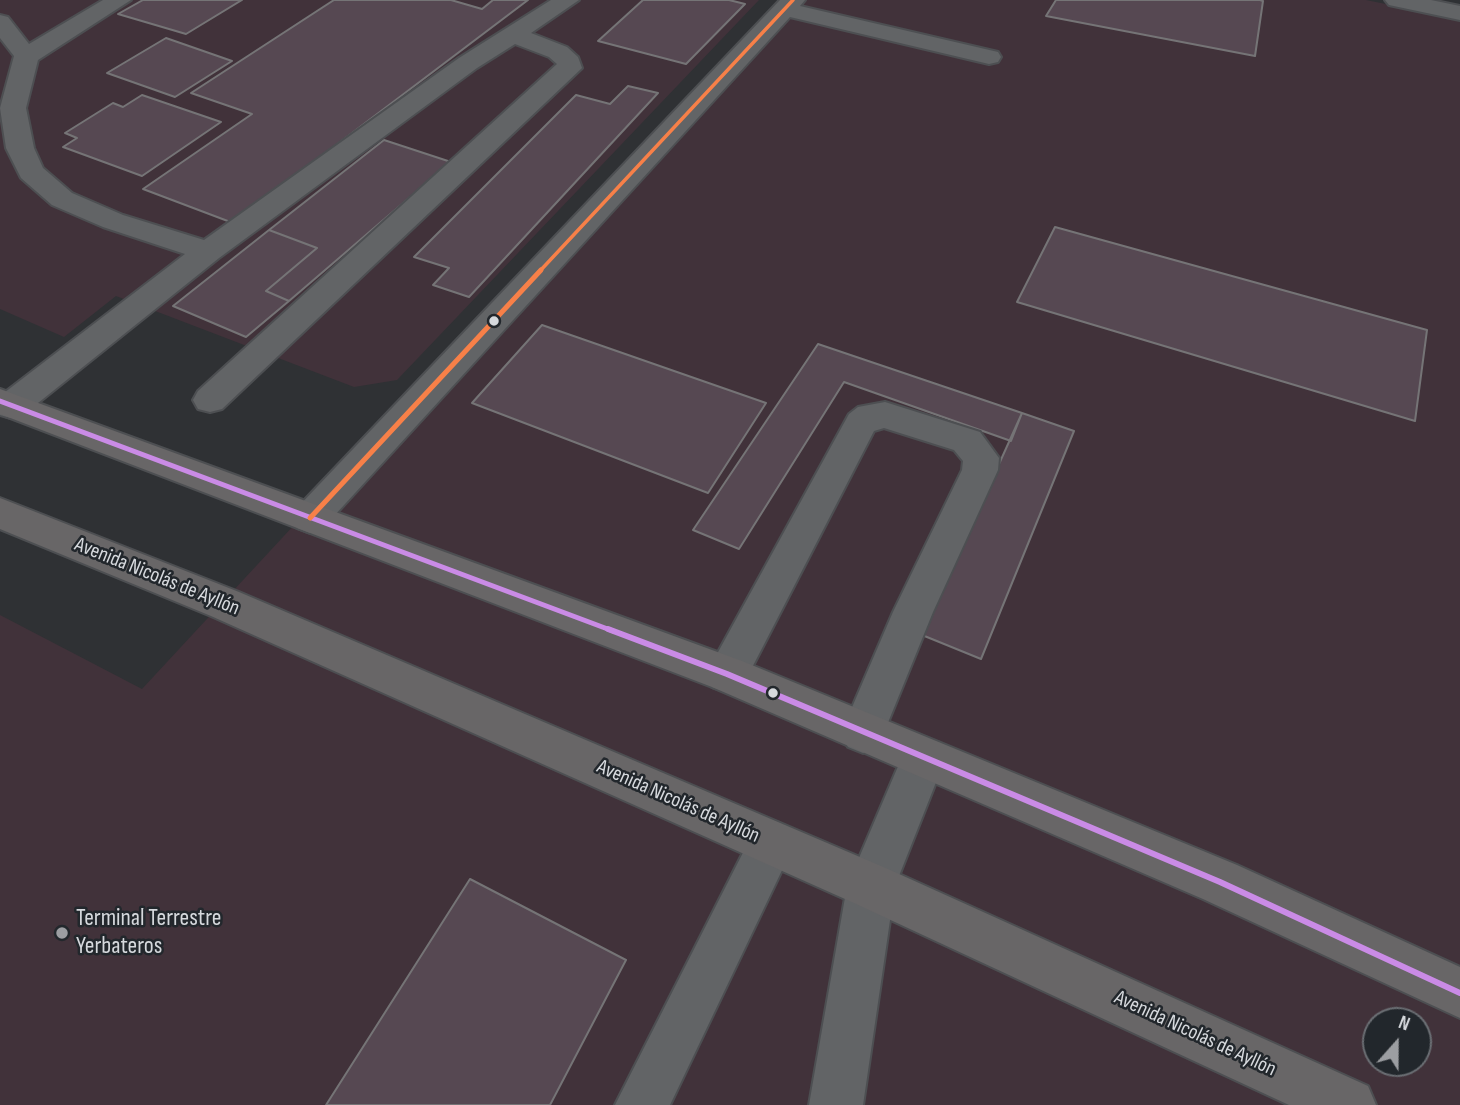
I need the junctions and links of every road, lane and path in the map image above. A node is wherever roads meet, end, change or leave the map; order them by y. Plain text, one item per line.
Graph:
1 (119, 0) edge
2 (567, 0) edge
3 (1397, 0) edge
4 (788, 5) edge
5 (1460, 13) edge
6 (0, 22) edge
7 (514, 35) junction
8 (26, 56) junction
9 (989, 57) dead end
10 (208, 251) junction
11 (210, 400) dead end
12 (5, 404) edge
13 (0, 513) edge
14 (310, 517) junction
15 (727, 674) junction
16 (863, 733) junction
17 (924, 757) junction
18 (772, 843) junction
19 (871, 886) junction
20 (1460, 993) edge
21 (642, 1105) edge
22 (836, 1105) edge
23 (1349, 1105) edge

1 - 8 street
2 - 7 street
3 - 5 street
4 - 9 street
4 - 14 street
6 - 8 street
7 - 10 street
7 - 11 street
8 - 10 street
10 - 12 street
12 - 14 main road
13 - 18 main road, Avenida Nicolás de Ayllón
14 - 15 main road
15 - 16 main road
15 - 16 street
16 - 17 main road
17 - 19 street
17 - 20 main road
18 - 19 main road, Avenida Nicolás de Ayllón
18 - 21 street
19 - 22 street
19 - 23 main road, Avenida Nicolás de Ayllón

